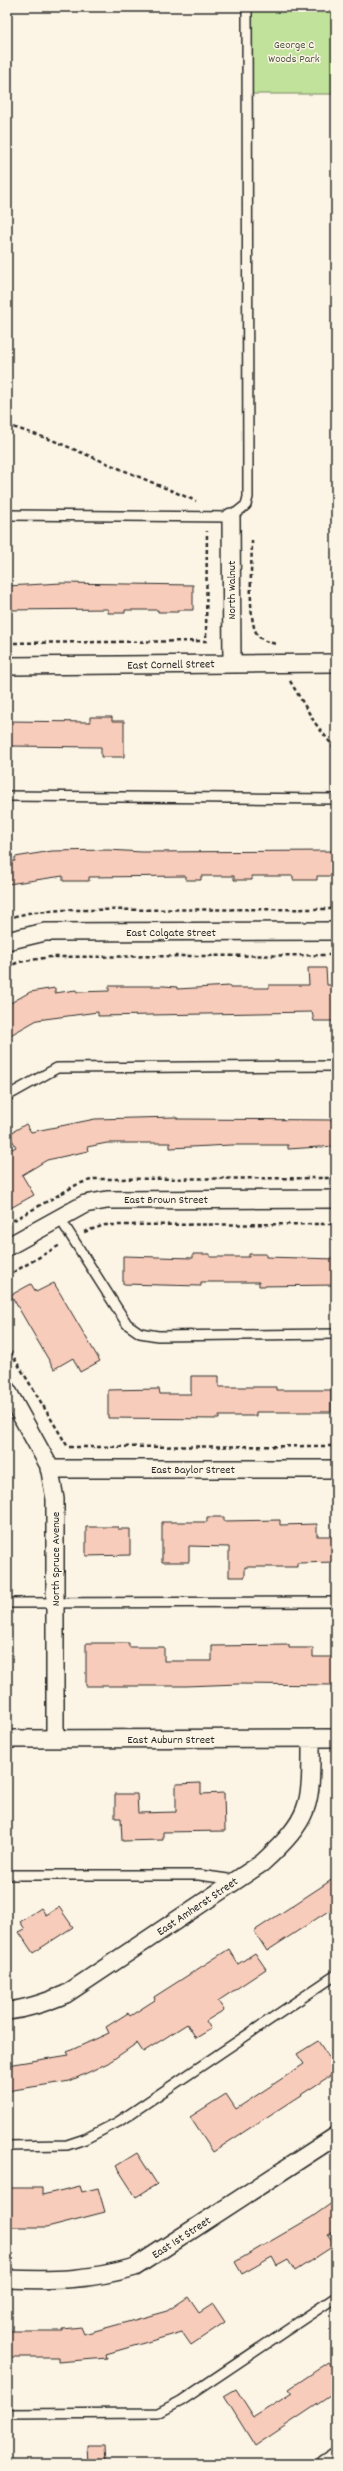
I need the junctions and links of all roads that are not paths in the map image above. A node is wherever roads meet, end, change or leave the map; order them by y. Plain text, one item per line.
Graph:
1 (247, 7) edge
2 (7, 515) edge
3 (231, 517) junction
4 (336, 663) edge
5 (232, 664) junction
6 (7, 666) edge
7 (7, 796) edge
8 (336, 799) edge
9 (336, 931) edge
10 (7, 941) edge
11 (336, 1066) edge
12 (7, 1096) edge
13 (336, 1199) edge
14 (59, 1217) junction
15 (7, 1247) edge
16 (336, 1334) edge
17 (7, 1390) edge
18 (49, 1469) junction
19 (336, 1469) edge
20 (336, 1602) edge
21 (7, 1603) edge
22 (55, 1603) junction
23 (311, 1738) junction
24 (336, 1738) edge
25 (7, 1739) edge
26 (55, 1739) junction
27 (7, 1875) edge
28 (236, 1880) junction
29 (336, 1975) edge
30 (7, 2011) edge
31 (336, 2136) edge
32 (7, 2146) edge
33 (7, 2279) edge
34 (336, 2297) edge
35 (7, 2414) edge
36 (336, 2456) edge
37 (324, 2464) edge

1 - 3 lane
2 - 3 lane
3 - 5 street, North Walnut
4 - 5 street, East Cornell Street
5 - 6 street, East Cornell Street
7 - 8 lane
9 - 10 street, East Colgate Street
11 - 12 lane
13 - 14 street, East Brown Street
14 - 15 street, East Brown Street
14 - 16 lane
17 - 18 street, North Spruce Avenue
18 - 19 street, East Baylor Street
18 - 22 street, North Spruce Avenue
20 - 22 lane
21 - 22 lane
22 - 26 street, North Spruce Avenue
23 - 24 street, East Auburn Street
23 - 26 street, East Auburn Street
23 - 28 street, East Amherst Street
25 - 26 street, East Auburn Street
27 - 28 lane
28 - 30 street, East Amherst Street
29 - 32 lane
31 - 33 street, East 1st Street
34 - 35 lane
36 - 37 street

